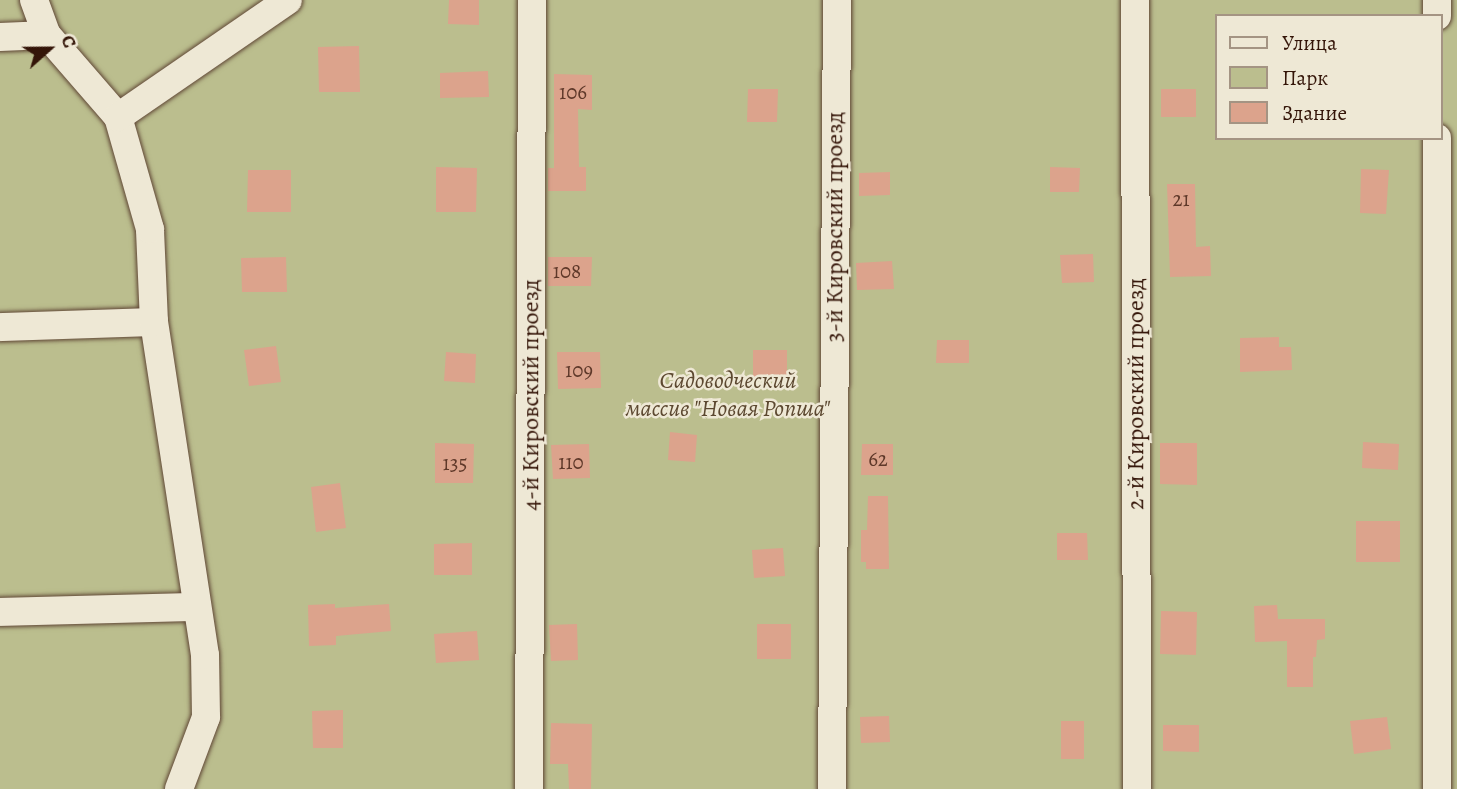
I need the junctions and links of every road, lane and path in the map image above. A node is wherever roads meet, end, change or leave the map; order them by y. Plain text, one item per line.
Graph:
1 (34, 0) edge
2 (288, 0) edge
3 (532, 0) edge
4 (836, 0) edge
5 (1135, 0) edge
6 (47, 35) junction
7 (0, 37) edge
8 (118, 117) junction
9 (1437, 140) edge
10 (154, 322) junction
11 (0, 327) edge
12 (197, 607) junction
13 (0, 612) edge
14 (179, 789) edge
15 (529, 789) edge
16 (832, 789) edge
17 (1137, 789) edge
18 (1437, 789) edge

1 - 6 street
2 - 8 street
3 - 15 street, 4-й Кировский проезд
4 - 16 street, 3-й Кировский проезд
5 - 17 street, 2-й Кировский проезд
6 - 7 street
6 - 8 street
8 - 10 street
9 - 18 street
10 - 11 street
10 - 12 street
12 - 13 street
12 - 14 street

